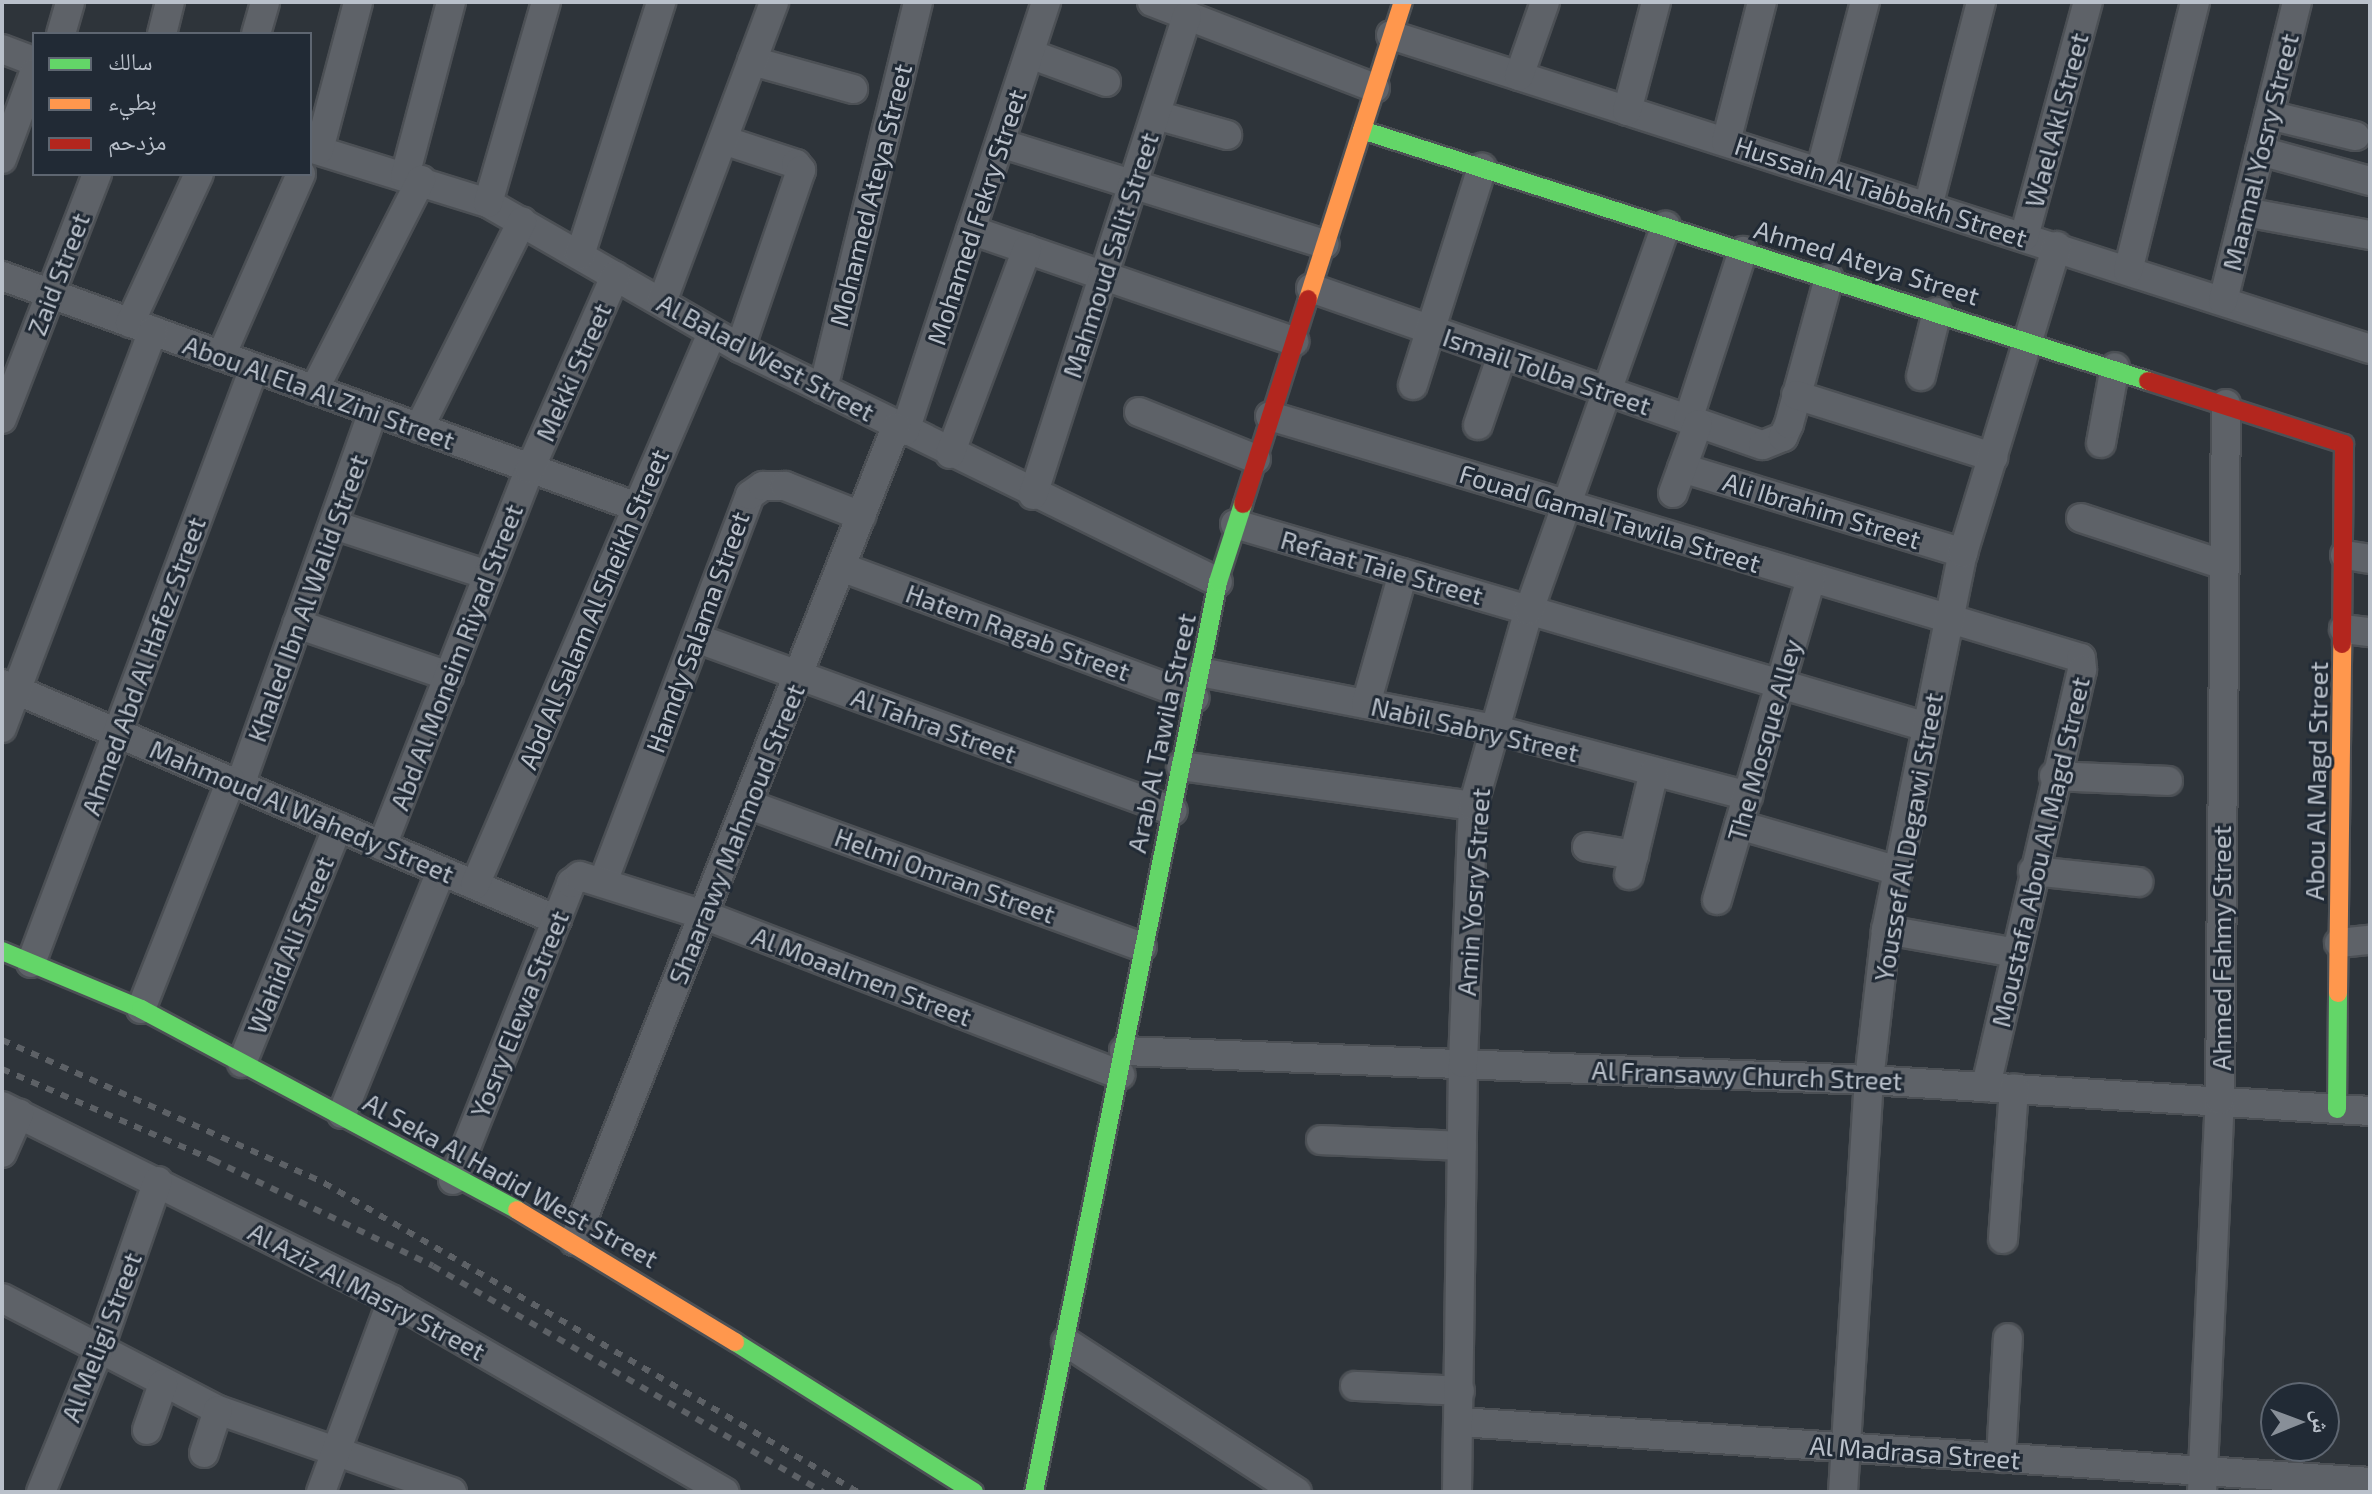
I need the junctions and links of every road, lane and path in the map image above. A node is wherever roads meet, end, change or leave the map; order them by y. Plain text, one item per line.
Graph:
1 (70, 2) edge
2 (170, 2) edge
3 (265, 2) edge
4 (358, 2) edge
5 (451, 2) edge
6 (546, 2) edge
7 (661, 2) edge
8 (774, 2) edge
9 (918, 2) edge
10 (1046, 2) edge
11 (1152, 2) edge
12 (1403, 2) edge
13 (1545, 2) edge
14 (1656, 2) edge
15 (1762, 2) edge
16 (1865, 2) edge
17 (1981, 2) edge
18 (2088, 2) edge
19 (2195, 2) edge
20 (2297, 2) edge
21 (1187, 16) junction
22 (62, 32) edge
23 (162, 32) edge
24 (257, 32) edge
25 (1391, 35) junction
26 (2, 49) edge
27 (1030, 54) junction
28 (32, 60) edge
29 (752, 61) junction
30 (1519, 76) junction
31 (32, 78) edge
32 (1106, 82) dead end
33 (1375, 88) junction
34 (853, 89) dead end
35 (1627, 111) junction
36 (1156, 115) junction
37 (2269, 115) junction
38 (1362, 130) junction
39 (1227, 135) dead end
40 (2355, 136) dead end
41 (723, 140) junction
42 (1726, 142) junction
43 (1000, 143) junction
44 (312, 149) edge
45 (2260, 151) junction
46 (312, 155) edge
47 (2, 159) edge
48 (1482, 168) junction
49 (1820, 172) junction
50 (96, 176) edge
51 (198, 176) edge
52 (301, 176) edge
53 (413, 178) junction
54 (2370, 181) edge
55 (1133, 184) junction
56 (488, 203) junction
57 (1928, 207) junction
58 (2245, 212) junction
59 (522, 221) junction
60 (1666, 226) junction
61 (971, 230) junction
62 (2370, 235) edge
63 (2024, 237) junction
64 (1325, 244) junction
65 (2057, 246) junction
66 (1027, 249) junction
67 (1743, 251) junction
68 (580, 255) junction
69 (2128, 271) junction
70 (1104, 275) junction
71 (2, 276) edge
72 (615, 276) junction
73 (1829, 278) junction
74 (1311, 288) junction
75 (50, 294) junction
76 (2223, 301) junction
77 (662, 302) junction
78 (1937, 312) junction
79 (142, 327) junction
80 (1432, 330) junction
81 (712, 333) junction
82 (2029, 339) junction
83 (1294, 341) junction
84 (740, 348) junction
85 (2370, 349) edge
86 (1502, 355) junction
87 (221, 356) junction
88 (2115, 367) junction
89 (254, 368) junction
90 (1921, 376) dead end
91 (1413, 385) dead end
92 (823, 389) junction
93 (314, 390) junction
94 (1607, 392) junction
95 (1796, 395) junction
96 (2226, 404) junction
97 (373, 411) junction
98 (1139, 412) dead end
99 (1270, 416) junction
100 (2, 419) edge
101 (1693, 422) junction
102 (1478, 425) dead end
103 (419, 428) junction
104 (901, 429) junction
105 (2101, 443) dead end
106 (950, 454) junction
107 (2347, 455) joint
108 (1993, 457) junction
109 (1256, 459) junction
110 (530, 469) junction
111 (1033, 495) junction
112 (1566, 503) junction
113 (637, 507) junction
114 (861, 516) junction
115 (2081, 518) dead end
116 (1235, 524) junction
117 (334, 525) junction
118 (1963, 553) junction
119 (2358, 557) edge
120 (2224, 565) junction
121 (841, 567) junction
122 (1403, 573) junction
123 (488, 575) junction
124 (1811, 579) junction
125 (1218, 582) junction
126 (1529, 610) junction
127 (1949, 620) junction
128 (297, 624) junction
129 (2357, 631) edge
130 (696, 638) junction
131 (798, 675) junction
132 (449, 676) junction
133 (1198, 685) junction
134 (1780, 685) junction
135 (9, 687) edge
136 (1366, 704) junction
137 (1927, 727) junction
138 (2, 728) edge
139 (1493, 729) junction
140 (118, 734) junction
141 (1181, 766) junction
142 (1654, 772) junction
143 (2054, 776) junction
144 (2168, 781) dead end
145 (235, 783) junction
146 (1748, 796) junction
147 (747, 804) junction
148 (1473, 806) junction
149 (1173, 811) junction
150 (1739, 825) junction
151 (338, 827) junction
152 (382, 846) junction
153 (1587, 847) dead end
154 (441, 871) junction
155 (1898, 871) junction
156 (2033, 871) junction
157 (603, 882) junction
158 (2138, 882) dead end
159 (475, 885) junction
160 (1717, 900) dead end
161 (704, 915) junction
162 (557, 920) junction
163 (1886, 930) junction
164 (2370, 940) edge
165 (2339, 943) junction
166 (1142, 947) junction
167 (2, 951) edge
168 (2016, 953) junction
169 (31, 963) junction
170 (141, 1009) junction
171 (242, 1063) junction
172 (1122, 1063) junction
173 (1463, 1063) junction
174 (1869, 1080) junction
175 (2000, 1087) junction
176 (2220, 1100) junction
177 (2337, 1109) junction
178 (11, 1110) edge
179 (2370, 1111) edge
180 (342, 1114) junction
181 (1321, 1140) dead end
182 (1462, 1146) junction
183 (2, 1153) edge
184 (453, 1180) junction
185 (158, 1181) junction
186 (2003, 1239) dead end
187 (574, 1241) junction
188 (2, 1298) edge
189 (392, 1300) junction
190 (2008, 1338) dead end
191 (1066, 1342) junction
192 (99, 1350) junction
193 (163, 1384) junction
194 (1355, 1386) dead end
195 (1460, 1391) junction
196 (218, 1410) junction
197 (1460, 1422) junction
198 (147, 1430) dead end
199 (1846, 1447) junction
200 (204, 1453) dead end
201 (335, 1455) junction
202 (2001, 1458) junction
203 (2203, 1482) edge
204 (2370, 1482) edge
205 (41, 1492) edge
206 (321, 1492) edge
207 (452, 1492) edge
208 (724, 1492) edge
209 (974, 1492) edge
210 (1034, 1492) edge
211 (1297, 1492) edge
212 (1457, 1492) edge
213 (1843, 1492) edge

1 - 22 street
2 - 23 street
3 - 24 street
4 - 44 street
5 - 53 street
6 - 56 street
7 - 68 street
8 - 29 street
9 - 92 street, Mohamed Ateya Street
10 - 27 street, Mohamed Fekry Street
11 - 21 street
12 - 25 street, Arab Al Tawila Street
13 - 30 street
14 - 35 street
15 - 42 street
16 - 49 street
17 - 57 street
18 - 63 street, Wael Akl Street
19 - 69 street
20 - 37 street, Maamal Yosry Street
21 - 33 street
21 - 36 street, Mahmoud Salit Street
25 - 30 street, Hussain Al Tabbakh Street
25 - 33 street, Arab Al Tawila Street
26 - 28 street
27 - 32 street
27 - 43 street, Mohamed Fekry Street
29 - 34 street
29 - 41 street
30 - 35 street, Hussain Al Tabbakh Street
31 - 47 street
33 - 38 street, Arab Al Tawila Street
35 - 42 street, Hussain Al Tabbakh Street
36 - 39 street
36 - 55 street, Mahmoud Salit Street
37 - 40 street
37 - 45 street, Maamal Yosry Street
38 - 48 street, Ahmed Ateya Street
38 - 64 street, Arab Al Tawila Street
41 - 77 street
41 - 84 street
42 - 49 street, Hussain Al Tabbakh Street
43 - 55 street
43 - 61 street, Mohamed Fekry Street
45 - 54 street
45 - 58 street, Maamal Yosry Street
46 - 53 street, Al Balad West Street
48 - 60 street, Ahmed Ateya Street
48 - 80 street
49 - 57 street, Hussain Al Tabbakh Street
50 - 75 street, Zaid Street
51 - 79 street
52 - 87 street
53 - 56 street, Al Balad West Street
53 - 93 street
55 - 64 street
55 - 70 street, Mahmoud Salit Street
56 - 59 street, Al Balad West Street
57 - 63 street, Hussain Al Tabbakh Street
58 - 62 street
58 - 76 street, Maamal Yosry Street
59 - 68 street, Al Balad West Street
59 - 103 street
60 - 67 street, Ahmed Ateya Street
60 - 94 street, Amin Yosry Street
61 - 66 street
61 - 104 street, Mohamed Fekry Street
63 - 65 street, Hussain Al Tabbakh Street
64 - 74 street, Arab Al Tawila Street
65 - 69 street, Hussain Al Tabbakh Street
65 - 82 street, Youssef Al Degawi Street
66 - 70 street
66 - 106 street
67 - 73 street, Ahmed Ateya Street
67 - 101 street, Ali Ibrahim Street
68 - 72 street, Al Balad West Street
69 - 76 street, Hussain Al Tabbakh Street
70 - 83 street
70 - 111 street, Mahmoud Salit Street
71 - 75 street, Abou Al Ela Al Zini Street
72 - 77 street, Al Balad West Street
72 - 110 street, Mekki Street
73 - 78 street, Ahmed Ateya Street
73 - 95 street
74 - 80 street, Ismail Tolba Street
74 - 83 street, Arab Al Tawila Street
75 - 79 street, Abou Al Ela Al Zini Street
75 - 100 street, Zaid Street
76 - 85 street, Hussain Al Tabbakh Street
77 - 81 street, Al Balad West Street
78 - 82 street, Ahmed Ateya Street
78 - 90 street
79 - 87 street, Abou Al Ela Al Zini Street
79 - 135 street
80 - 86 street, Ismail Tolba Street
80 - 91 street
81 - 84 street, Al Balad West Street
81 - 113 street, Abd Al Salam Al Sheikh Street
82 - 88 street, Ahmed Ateya Street
82 - 108 street, Youssef Al Degawi Street
83 - 99 street, Arab Al Tawila Street
84 - 92 street, Al Balad West Street
86 - 94 street, Ismail Tolba Street
86 - 102 street
87 - 89 street, Abou Al Ela Al Zini Street
88 - 96 street, Ahmed Ateya Street
88 - 105 street
89 - 93 street, Abou Al Ela Al Zini Street
89 - 140 street, Ahmed Abd Al Hafez Street
92 - 104 street, Al Balad West Street
93 - 97 street, Abou Al Ela Al Zini Street
94 - 101 street, Ismail Tolba Street
94 - 112 street, Amin Yosry Street
95 - 101 street, Ismail Tolba Street
95 - 108 street
96 - 107 street, Ahmed Ateya Street
96 - 120 street, Ahmed Fahmy Street
97 - 103 street, Abou Al Ela Al Zini Street
97 - 117 street, Khaled Ibn Al Walid Street
98 - 109 street
99 - 109 street, Arab Al Tawila Street
99 - 112 street, Fouad Gamal Tawila Street
101 - 118 street, Ali Ibrahim Street
103 - 110 street, Abou Al Ela Al Zini Street
104 - 106 street, Al Balad West Street
104 - 114 street, Shaarawy Mahmoud Street
106 - 111 street, Al Balad West Street
107 - 119 street, Abou Al Magd Street
108 - 118 street, Youssef Al Degawi Street
109 - 116 street, Arab Al Tawila Street
110 - 113 street, Abou Al Ela Al Zini Street
110 - 123 street, Abd Al Moneim Riyad Street
111 - 125 street, Al Balad West Street
112 - 124 street, Fouad Gamal Tawila Street
112 - 126 street, Amin Yosry Street
113 - 159 street, Abd Al Salam Al Sheikh Street
114 - 121 street, Shaarawy Mahmoud Street
114 - 130 street, Hamdy Salama Street
115 - 120 street
116 - 122 street, Refaat Taie Street
116 - 125 street, Arab Al Tawila Street
117 - 123 street
117 - 128 street, Khaled Ibn Al Walid Street
118 - 127 street, Youssef Al Degawi Street
119 - 129 street, Abou Al Magd Street
120 - 176 street, Ahmed Fahmy Street
121 - 131 street, Shaarawy Mahmoud Street
121 - 133 street, Hatem Ragab Street
122 - 126 street, Refaat Taie Street
122 - 136 street
123 - 132 street, Abd Al Moneim Riyad Street
124 - 127 street, Fouad Gamal Tawila Street
124 - 134 street, The Mosque Alley
125 - 133 street, Arab Al Tawila Street
126 - 134 street, Refaat Taie Street
126 - 139 street, Amin Yosry Street
127 - 137 street, Youssef Al Degawi Street
127 - 143 street, Moustafa Abou Al Magd Street
128 - 132 street
128 - 145 street, Khaled Ibn Al Walid Street
129 - 165 street, Abou Al Magd Street
130 - 131 street, Al Tahra Street
130 - 157 street, Hamdy Salama Street
131 - 147 street, Shaarawy Mahmoud Street
131 - 149 street, Al Tahra Street
132 - 152 street, Abd Al Moneim Riyad Street
133 - 136 street, Nabil Sabry Street
133 - 141 street, Arab Al Tawila Street
134 - 137 street, Refaat Taie Street
134 - 146 street, The Mosque Alley
135 - 138 street
135 - 140 street, Mahmoud Al Wahedy Street
136 - 139 street, Nabil Sabry Street
137 - 155 street, Youssef Al Degawi Street
139 - 142 street, Nabil Sabry Street
139 - 148 street, Amin Yosry Street
140 - 145 street, Mahmoud Al Wahedy Street
140 - 169 street, Ahmed Abd Al Hafez Street
141 - 148 street
141 - 149 street, Arab Al Tawila Street
142 - 146 street, Nabil Sabry Street
142 - 153 street
143 - 144 street
143 - 156 street, Moustafa Abou Al Magd Street
145 - 151 street, Mahmoud Al Wahedy Street
145 - 170 street, Khaled Ibn Al Walid Street
146 - 150 street, The Mosque Alley
147 - 161 street, Shaarawy Mahmoud Street
147 - 166 street, Helmi Omran Street
148 - 173 street, Amin Yosry Street
149 - 166 street, Arab Al Tawila Street
150 - 155 street
150 - 160 street, The Mosque Alley
151 - 152 street, Mahmoud Al Wahedy Street
151 - 171 street, Wahid Ali Street
152 - 154 street, Mahmoud Al Wahedy Street
154 - 159 street, Mahmoud Al Wahedy Street
154 - 180 street
155 - 163 street, Youssef Al Degawi Street
156 - 158 street
156 - 168 street, Moustafa Abou Al Magd Street
157 - 161 street, Al Moaalmen Street
157 - 162 street, Yosry Elewa Street
159 - 162 street, Mahmoud Al Wahedy Street
161 - 172 street, Al Moaalmen Street
161 - 187 street, Shaarawy Mahmoud Street
162 - 184 street, Yosry Elewa Street
163 - 168 street
163 - 174 street, Youssef Al Degawi Street
164 - 165 street
165 - 177 street, Abou Al Magd Street
166 - 172 street, Arab Al Tawila Street
167 - 169 street, Al Seka Al Hadid West Street
168 - 175 street, Moustafa Abou Al Magd Street
169 - 170 street, Al Seka Al Hadid West Street
170 - 171 street, Al Seka Al Hadid West Street
171 - 180 street, Al Seka Al Hadid West Street
172 - 173 street, Al Fransawy Church Street
172 - 191 street, Arab Al Tawila Street
173 - 174 street, Al Fransawy Church Street
173 - 182 street, Amin Yosry Street
174 - 175 street, Al Fransawy Church Street
174 - 199 street, Youssef Al Degawi Street
175 - 176 street, Al Fransawy Church Street
175 - 186 street, Moustafa Abou Al Magd Street
176 - 177 street, Al Fransawy Church Street
176 - 203 street, Ahmed Fahmy Street
177 - 179 street, Al Fransawy Church Street
178 - 183 street
178 - 185 street, Al Aziz Al Masry Street
180 - 184 street, Al Seka Al Hadid West Street
181 - 182 street
182 - 195 street, Amin Yosry Street
184 - 187 street, Al Seka Al Hadid West Street
185 - 189 street, Al Aziz Al Masry Street
185 - 192 street, Al Meligi Street
187 - 209 street, Al Seka Al Hadid West Street
188 - 192 street
189 - 201 street
189 - 208 street, Al Aziz Al Masry Street
190 - 202 street
191 - 210 street, Arab Al Tawila Street
191 - 211 street
192 - 193 street
192 - 205 street, Al Meligi Street
193 - 196 street
193 - 198 street
194 - 195 street
195 - 197 street, Amin Yosry Street
196 - 200 street
196 - 201 street
197 - 199 street, Al Madrasa Street
197 - 212 street, Amin Yosry Street
199 - 202 street, Al Madrasa Street
199 - 213 street, Youssef Al Degawi Street
201 - 206 street
201 - 207 street
202 - 203 street, Al Madrasa Street
203 - 204 street, Al Madrasa Street

